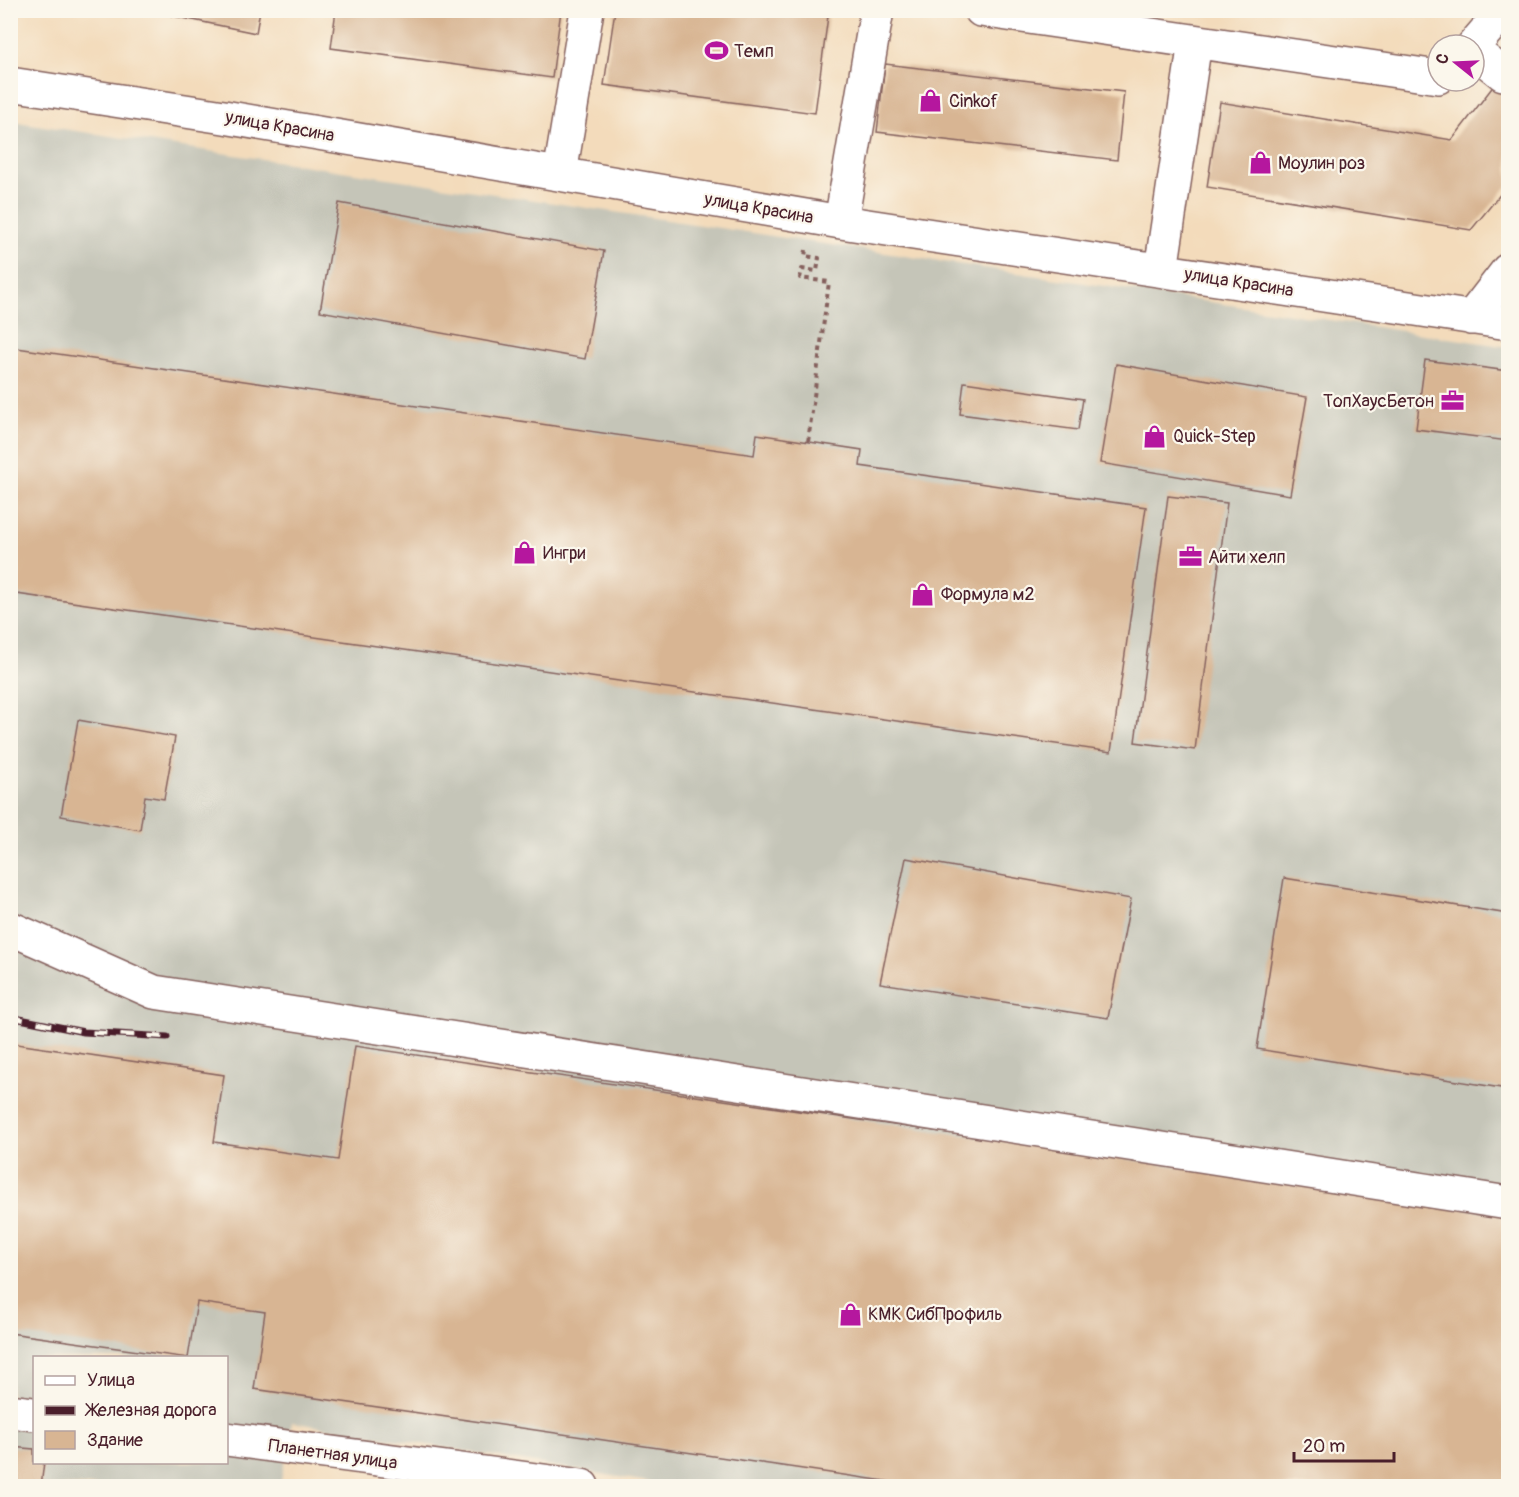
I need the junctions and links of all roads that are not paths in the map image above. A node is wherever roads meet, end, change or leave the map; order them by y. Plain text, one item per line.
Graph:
1 (587, 10) edge
2 (877, 10) edge
3 (981, 10) edge
4 (1504, 10) edge
5 (1484, 33) edge
6 (1195, 42) junction
7 (1486, 61) edge
8 (1503, 74) dead end
9 (1426, 75) edge
10 (10, 84) edge
11 (560, 174) junction
12 (841, 222) junction
13 (1161, 270) junction
14 (1509, 270) edge
15 (1471, 318) junction
16 (1509, 323) edge
17 (10, 928) edge
18 (1509, 1203) edge
19 (10, 1411) edge
20 (33, 1414) edge
21 (228, 1440) edge
22 (582, 1486) edge

1 - 11 street
2 - 12 street
3 - 6 street
4 - 5 street
6 - 9 street
6 - 13 street
7 - 8 street
10 - 11 street, улица Красина
11 - 12 street, улица Красина
12 - 13 street, улица Красина
13 - 15 street, улица Красина
14 - 15 street
15 - 16 street, улица Красина
17 - 18 street
19 - 20 street
21 - 22 street, Планетная улица

